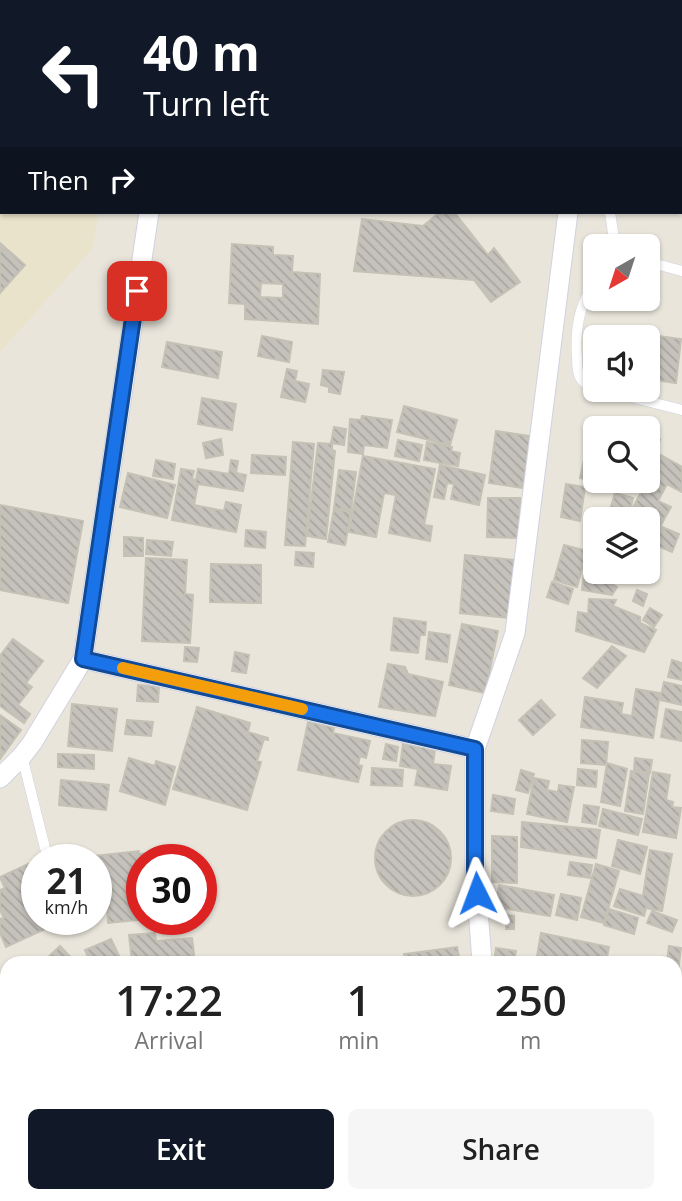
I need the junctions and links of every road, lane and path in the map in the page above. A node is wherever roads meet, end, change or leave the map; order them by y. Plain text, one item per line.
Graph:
1 (149, 214) edge
2 (568, 214) edge
3 (610, 214) edge
4 (613, 234) edge
5 (660, 265) edge
6 (682, 271) edge
7 (583, 304) edge
8 (583, 381) edge
9 (650, 402) edge
10 (682, 410) edge
11 (83, 659) junction
12 (475, 749) junction
13 (22, 756) junction
14 (0, 778) edge
15 (44, 844) edge
16 (482, 956) edge

1 - 11 street
2 - 12 street
3 - 4 lane
5 - 6 lane
7 - 8 lane
9 - 10 lane
11 - 12 street
11 - 13 street
12 - 16 street
13 - 14 street
13 - 15 lane

